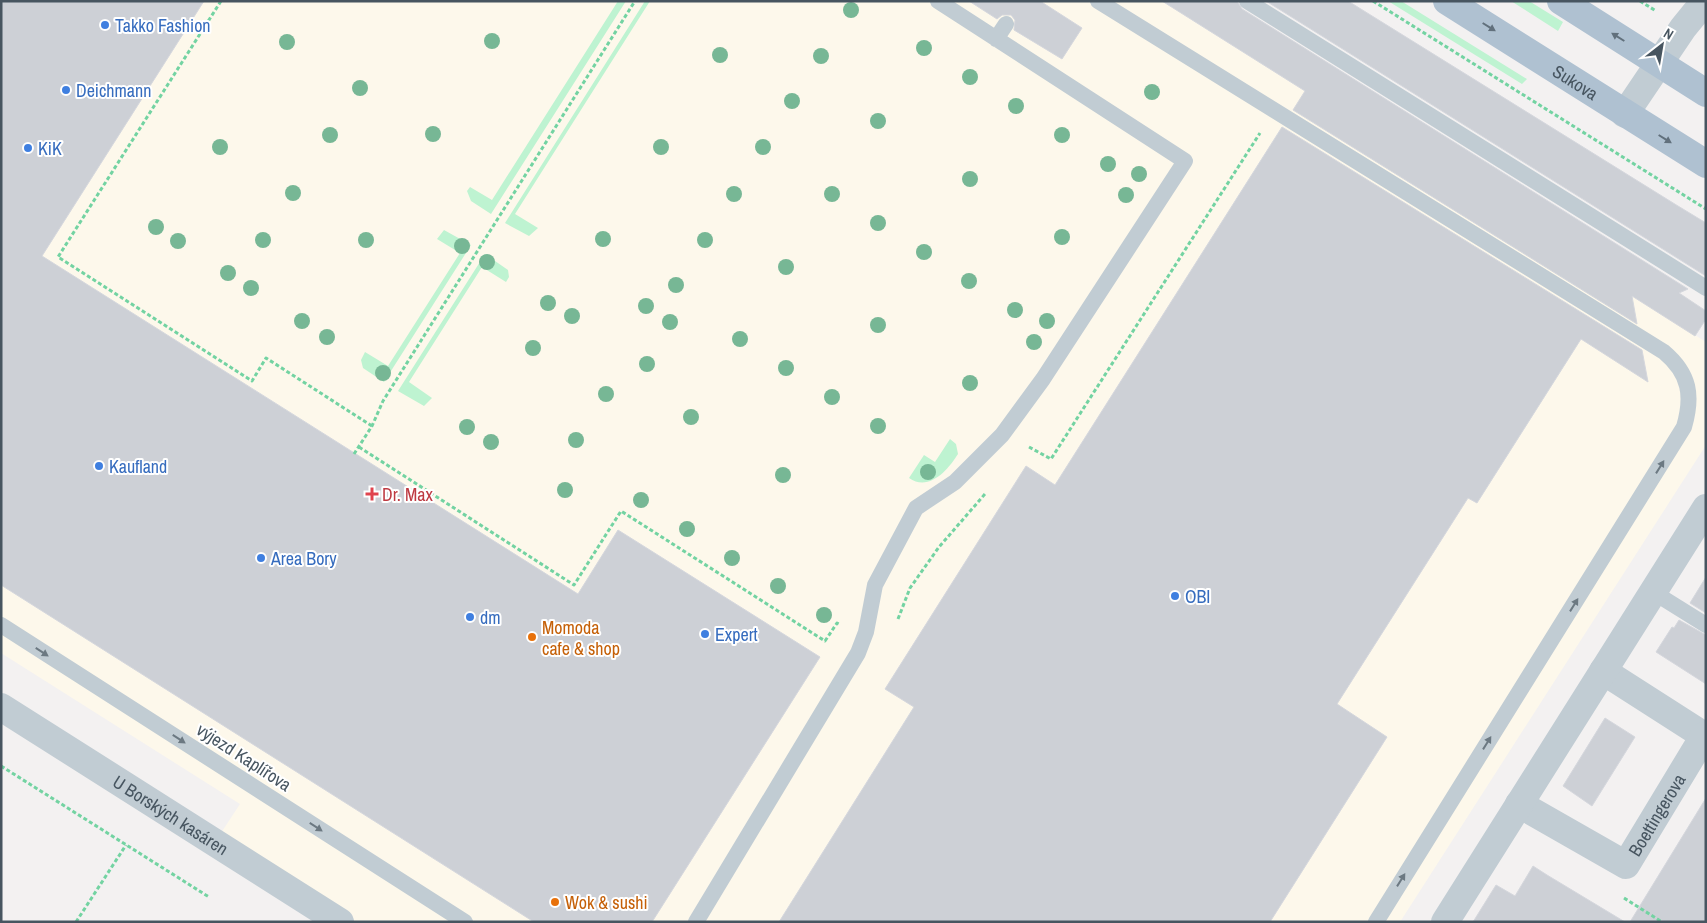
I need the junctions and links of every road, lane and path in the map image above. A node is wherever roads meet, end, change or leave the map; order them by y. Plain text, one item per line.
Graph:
1 (221, 1) edge
2 (635, 1) edge
3 (938, 1) edge
4 (1098, 1) edge
5 (1248, 1) edge
6 (1373, 1) edge
7 (1447, 1) edge
8 (1561, 1) edge
9 (1705, 1) edge
10 (1006, 24) dead end
11 (996, 39) junction
12 (1659, 63) junction
13 (1706, 93) edge
14 (1275, 109) junction
15 (1625, 114) junction
16 (1706, 164) edge
17 (1706, 209) edge
18 (1706, 288) edge
19 (372, 426) junction
20 (359, 447) junction
21 (1023, 453) dead end
22 (354, 454) dead end
23 (990, 489) dead end
24 (1706, 508) edge
25 (1653, 592) junction
26 (1706, 624) edge
27 (1, 626) edge
28 (866, 632) junction
29 (1603, 671) junction
30 (1, 707) edge
31 (1705, 736) edge
32 (1, 766) edge
33 (1519, 804) junction
34 (126, 844) junction
35 (209, 897) dead end
36 (76, 922) edge
37 (340, 922) edge
38 (465, 922) edge
39 (696, 922) edge
40 (1376, 922) edge
41 (1445, 922) edge

1 - 19 path
2 - 19 path
3 - 11 lane
4 - 14 lane
5 - 18 lane
6 - 17 path
7 -> 15 main road, Sukova
12 -> 8 main road
9 - 12 street
10 - 11 lane
11 - 28 lane
12 - 13 main road
12 - 15 street
14 - 21 path
40 -> 14 lane
15 -> 16 main road, Sukova
19 - 20 path
20 - 22 path
20 - 28 path
23 - 28 path
24 - 25 street
25 - 26 lane
25 - 29 street
27 -> 38 lane, výjezd Kaplířova
28 - 39 lane
29 - 31 street, Boettingerova
29 - 33 street
30 - 37 street, U Borských kasáren
31 - 33 street, Boettingerova
32 - 34 path
33 - 41 street
34 - 35 path
34 - 36 path

